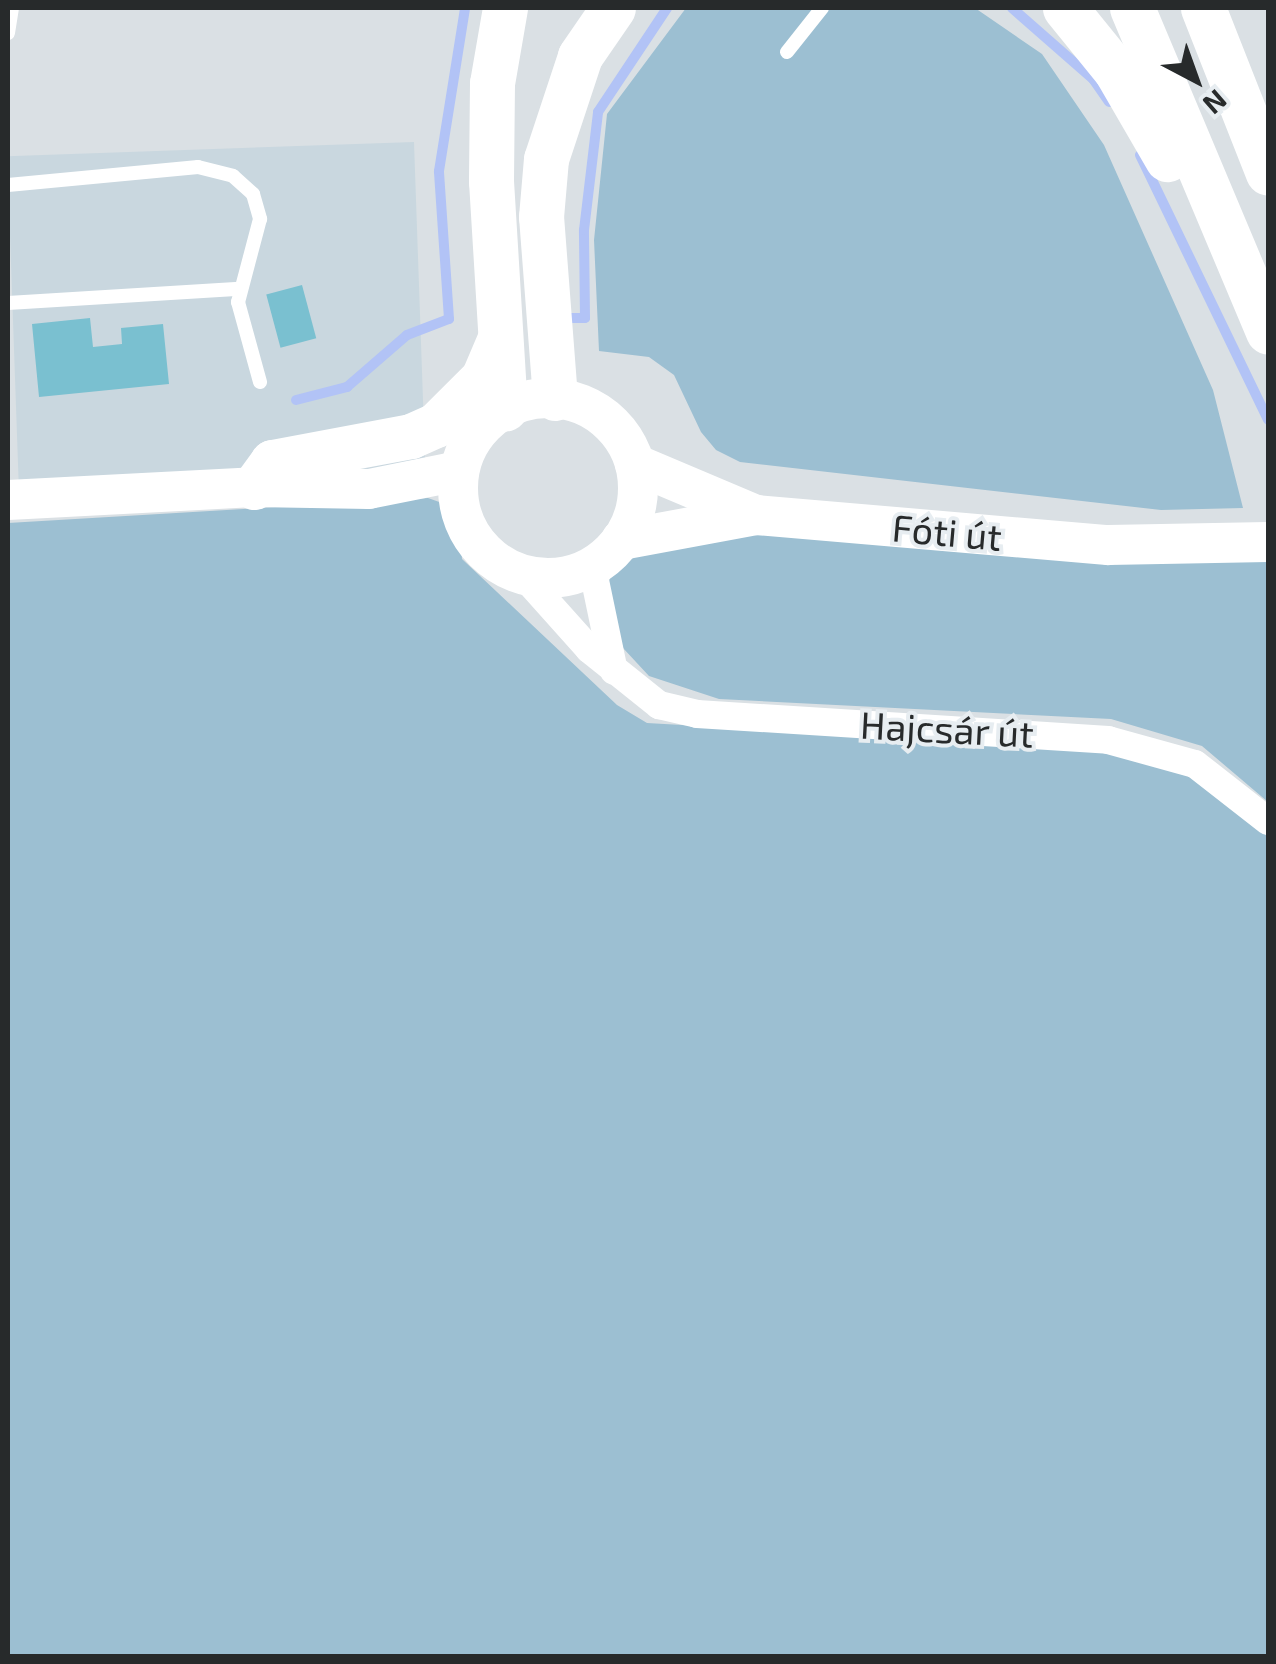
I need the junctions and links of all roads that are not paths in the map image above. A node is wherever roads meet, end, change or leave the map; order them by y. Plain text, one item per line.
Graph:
1 (12, 8) edge
2 (505, 8) edge
3 (613, 8) edge
4 (822, 8) edge
5 (1065, 8) edge
6 (1132, 8) edge
7 (1202, 8) edge
8 (8, 33) edge
9 (787, 52) dead end
10 (1268, 172) edge
11 (8, 184) edge
12 (1226, 243) junction
13 (240, 290) junction
14 (8, 303) edge
15 (1268, 332) edge
16 (502, 336) junction
17 (260, 382) dead end
18 (555, 398) junction
19 (505, 409) junction
20 (636, 464) junction
21 (254, 488) junction
22 (459, 490) junction
23 (8, 500) edge
24 (756, 515) junction
25 (1264, 542) edge
26 (607, 553) junction
27 (522, 574) junction
28 (615, 672) junction
29 (1268, 821) edge

1 - 8 lane
2 - 16 highway
3 - 18 highway
4 - 9 lane
5 - 12 highway
6 - 12 highway
7 - 10 highway
11 - 13 lane
12 - 15 highway
13 - 14 lane
13 - 17 lane
16 - 19 highway
16 - 21 highway
18 - 19 main road
18 - 20 main road
19 - 22 main road
20 - 24 main road, Fóti út
20 - 26 main road
21 - 22 main road
21 - 23 main road
22 - 27 main road
24 - 25 main road, Fóti út
24 - 26 main road
26 - 27 main road
26 - 28 street
27 - 28 street, Hajcsár út
28 - 29 street, Hajcsár út

